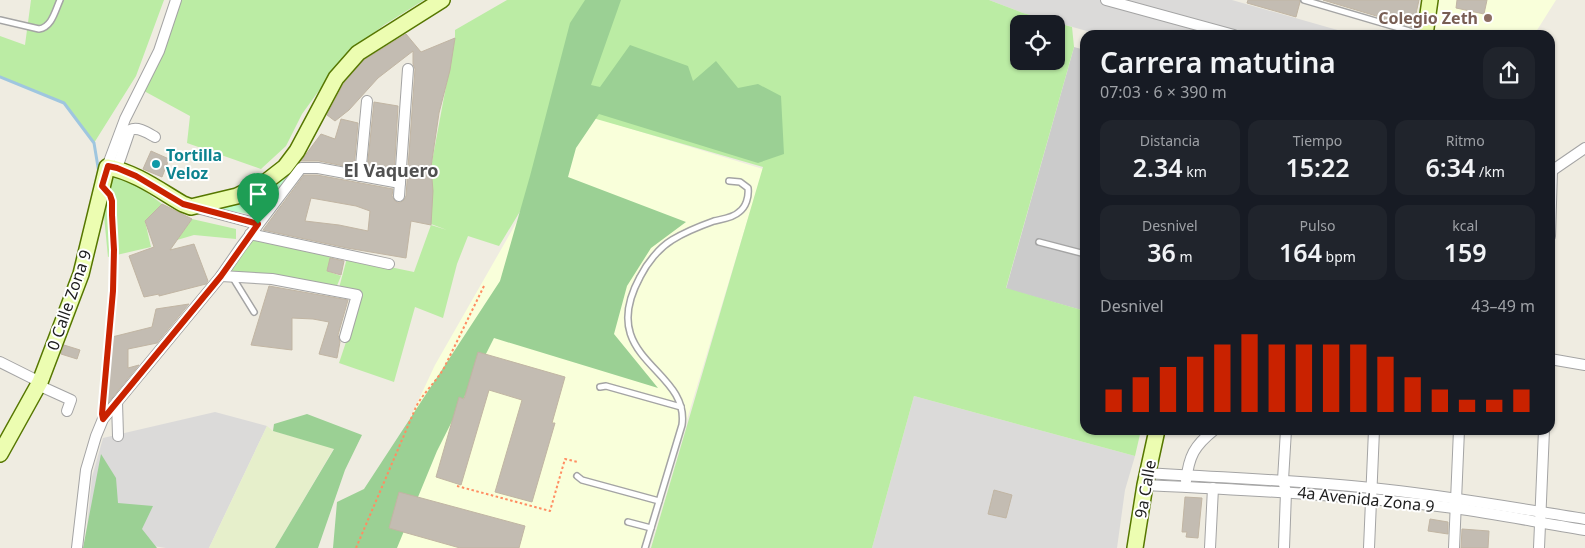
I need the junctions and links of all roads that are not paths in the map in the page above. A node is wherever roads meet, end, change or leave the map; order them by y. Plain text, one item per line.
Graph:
1 (60, 0) edge
2 (176, 0) edge
3 (442, 0) edge
4 (1106, 0) edge
5 (1304, 0) edge
6 (1430, 0) edge
7 (0, 20) edge
8 (1216, 30) edge
9 (1407, 30) edge
10 (1425, 30) edge
11 (408, 69) dead end
12 (367, 101) dead end
13 (155, 137) dead end
14 (1585, 148) edge
15 (112, 167) junction
16 (1555, 168) edge
17 (360, 176) junction
18 (729, 181) dead end
19 (400, 183) junction
20 (399, 196) dead end
21 (191, 207) junction
22 (258, 224) junction
23 (250, 234) junction
24 (1039, 242) dead end
25 (1080, 253) edge
26 (389, 264) dead end
27 (221, 276) junction
28 (233, 277) junction
29 (254, 312) dead end
30 (345, 337) dead end
31 (1555, 360) edge
32 (0, 362) edge
33 (1585, 365) edge
34 (39, 384) junction
35 (600, 387) dead end
36 (117, 402) junction
37 (681, 407) junction
38 (67, 411) dead end
39 (1156, 435) edge
40 (1208, 435) edge
41 (1286, 435) edge
42 (1374, 435) edge
43 (1459, 435) edge
44 (1544, 435) edge
45 (118, 436) dead end
46 (0, 454) edge
47 (577, 476) dead end
48 (1186, 476) junction
49 (1146, 479) junction
50 (1283, 480) junction
51 (1185, 487) junction
52 (1213, 488) junction
53 (1372, 488) junction
54 (1286, 492) junction
55 (1456, 498) junction
56 (1372, 499) junction
57 (659, 501) junction
58 (1456, 508) junction
59 (1540, 518) junction
60 (1585, 519) edge
61 (628, 522) dead end
62 (651, 528) junction
63 (1585, 530) edge
64 (77, 548) edge
65 (645, 548) edge
66 (1135, 548) edge
67 (1210, 548) edge
68 (1284, 548) edge
69 (1369, 548) edge
70 (1454, 548) edge
71 (1539, 548) edge

1 - 7 lane
2 - 15 street, 0 Calle Zona 9
3 - 21 main road
4 - 8 street
5 - 9 lane
6 - 10 main road
11 - 19 street
12 - 17 street
13 - 15 street
14 - 16 street
15 - 21 main road
15 - 34 main road, 0 Calle Zona 9
17 - 19 street
17 - 22 street
18 - 37 lane
19 - 20 street
21 - 22 street
22 - 23 street
23 - 26 street
23 - 27 street
24 - 25 lane
27 - 28 street
27 - 36 street
28 - 29 lane
28 - 30 street
31 - 33 street
32 - 34 street
34 - 38 street
34 - 46 main road, 0 Calle Zona 9
35 - 37 lane
36 - 45 street
36 - 64 street
37 - 57 lane
39 - 49 main road, 9a Calle
40 - 48 street
41 - 50 street
42 - 53 street
43 - 55 street
44 - 59 street
47 - 57 lane
48 - 49 street, 4a Avenida Zona 9
48 - 50 street, 4a Avenida Zona 9
48 - 51 street
49 - 51 street, 4a Avenida Zona 9
49 - 66 main road, 9a Calle
50 - 53 street, 4a Avenida Zona 9
50 - 54 street
51 - 52 street, 4a Avenida Zona 9
52 - 54 street, 4a Avenida Zona 9
52 - 67 street
53 - 55 street, 4a Avenida Zona 9
53 - 56 street
54 - 56 street, 4a Avenida Zona 9
54 - 68 street
55 - 58 street
55 - 59 street, 4a Avenida Zona 9
56 - 58 street, 4a Avenida Zona 9
56 - 69 street
57 - 62 lane
58 - 59 street, 4a Avenida Zona 9
58 - 70 street
59 - 60 street, 4a Avenida Zona 9
59 - 63 street, 4a Avenida Zona 9
59 - 71 street
61 - 62 lane
62 - 65 lane

